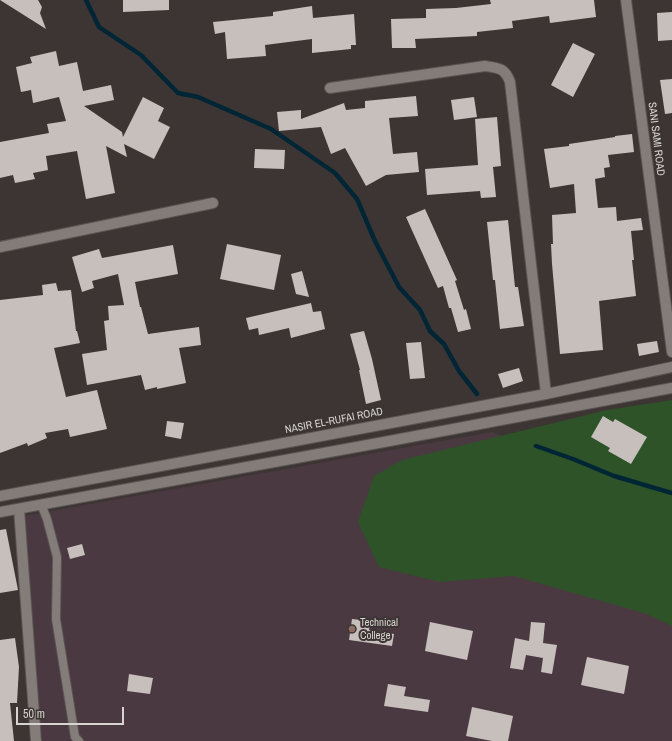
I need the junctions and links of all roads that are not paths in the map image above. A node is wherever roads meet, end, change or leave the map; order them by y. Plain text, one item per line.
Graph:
1 (626, 0) edge
2 (330, 88) dead end
3 (213, 203) dead end
4 (0, 247) edge
5 (672, 352) edge
6 (672, 368) edge
7 (672, 388) edge
8 (546, 394) junction
9 (380, 425) junction
10 (384, 442) junction
11 (0, 496) edge
12 (41, 504) junction
13 (19, 509) junction
14 (0, 512) edge
15 (36, 741) edge
16 (79, 741) edge

1 - 5 main road, SANI SAMI ROAD
2 - 8 main road
3 - 4 main road
6 - 8 main road, NASIR EL-RUFAI ROAD
7 - 10 main road
8 - 9 main road, NASIR EL-RUFAI ROAD
9 - 10 main road
9 - 11 main road, NASIR EL-RUFAI ROAD
10 - 12 main road
12 - 13 main road
12 - 16 lane
13 - 14 main road
13 - 15 main road

